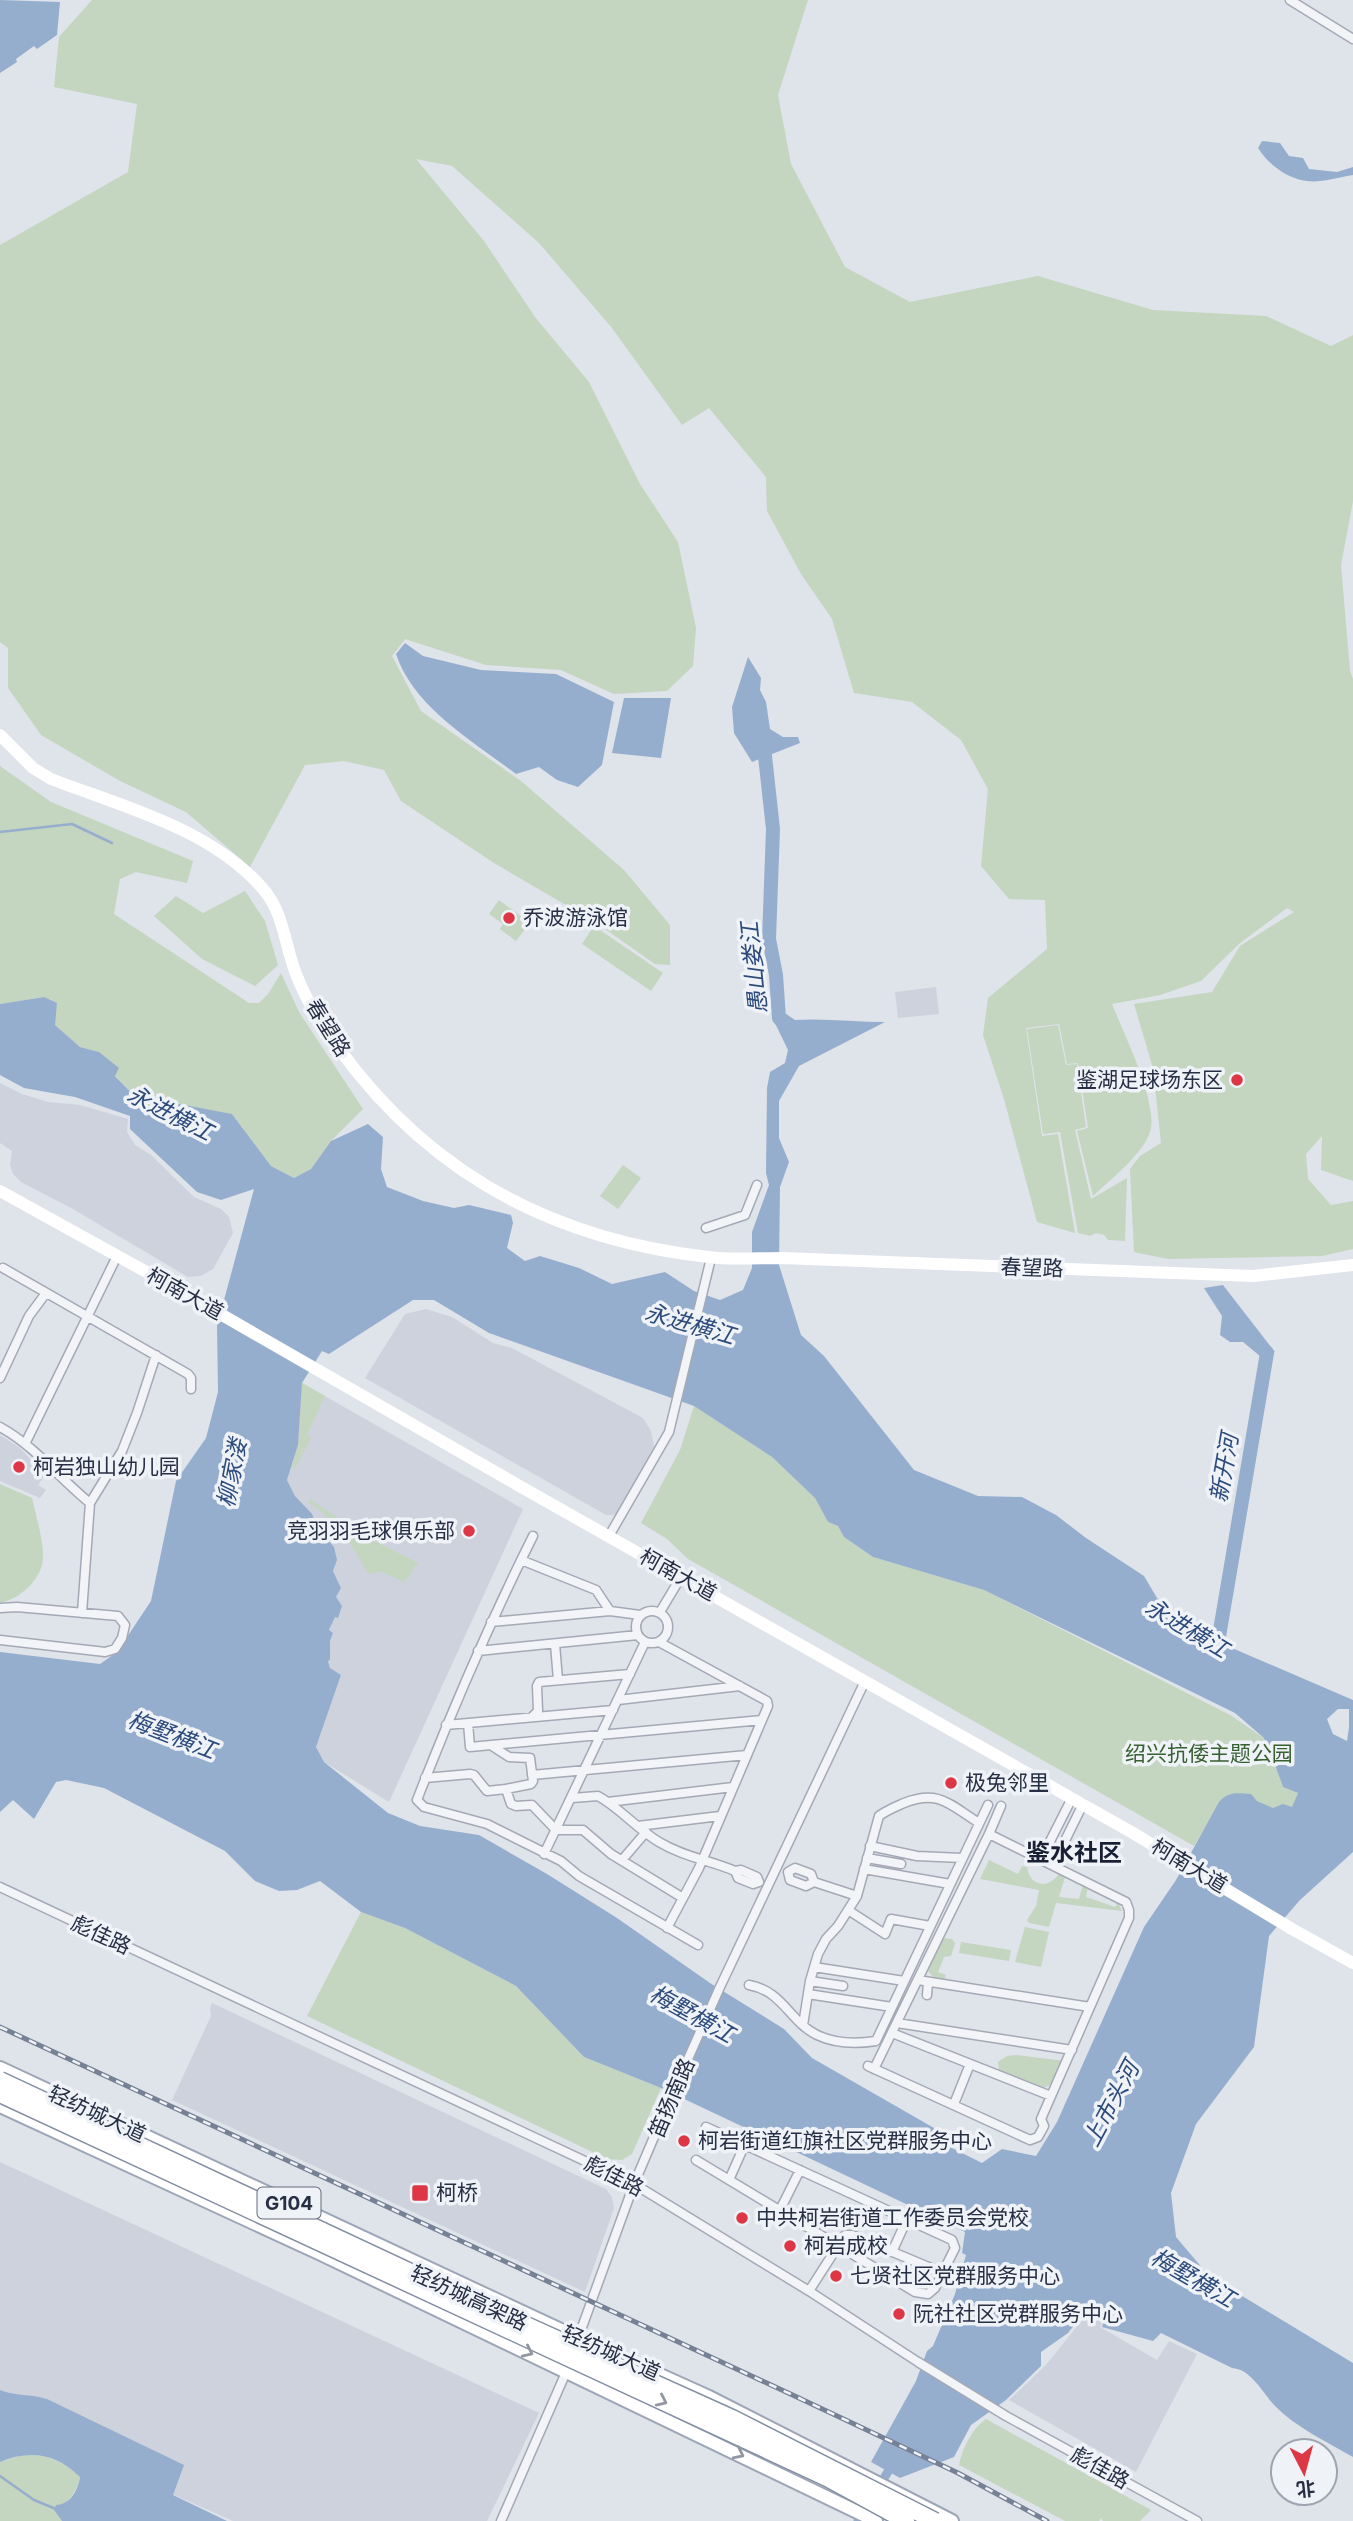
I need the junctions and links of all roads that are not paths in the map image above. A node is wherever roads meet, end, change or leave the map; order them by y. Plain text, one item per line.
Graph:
1 (1290, 0) edge
2 (1353, 39) edge
3 (0, 735) edge
4 (757, 1185) dead end
5 (0, 1191) edge
6 (706, 1228) dead end
7 (117, 1256) junction
8 (711, 1258) junction
9 (1353, 1265) edge
10 (3, 1268) dead end
11 (46, 1293) junction
12 (86, 1316) junction
13 (156, 1355) junction
14 (0, 1378) edge
15 (191, 1389) dead end
16 (0, 1427) edge
17 (26, 1442) junction
18 (90, 1503) junction
19 (533, 1536) dead end
20 (609, 1536) junction
21 (521, 1560) junction
22 (681, 1577) junction
23 (0, 1608) edge
24 (610, 1611) junction
25 (660, 1612) junction
26 (82, 1613) junction
27 (640, 1615) junction
28 (491, 1622) junction
29 (638, 1634) junction
30 (0, 1640) edge
31 (645, 1642) junction
32 (659, 1642) junction
33 (555, 1644) junction
34 (478, 1651) junction
35 (630, 1674) junction
36 (558, 1681) junction
37 (864, 1681) junction
38 (740, 1686) junction
39 (618, 1700) junction
40 (613, 1710) junction
41 (532, 1717) junction
42 (762, 1720) junction
43 (468, 1723) junction
44 (446, 1725) junction
45 (601, 1736) junction
46 (492, 1746) junction
47 (747, 1755) junction
48 (585, 1770) junction
49 (532, 1775) junction
50 (425, 1778) junction
51 (733, 1787) junction
52 (506, 1789) junction
53 (572, 1798) junction
54 (1078, 1801) junction
55 (608, 1802) junction
56 (988, 1805) dead end
57 (1001, 1806) dead end
58 (720, 1816) junction
59 (979, 1823) junction
60 (638, 1826) junction
61 (556, 1830) junction
62 (646, 1832) junction
63 (989, 1835) junction
64 (870, 1846) junction
65 (544, 1854) junction
66 (867, 1858) junction
67 (962, 1858) junction
68 (700, 1859) junction
69 (1041, 1859) junction
70 (622, 1860) junction
71 (901, 1864) dead end
72 (1053, 1865) junction
73 (776, 1866) junction
74 (864, 1869) junction
75 (788, 1872) junction
76 (814, 1882) junction
77 (763, 1884) junction
78 (950, 1884) junction
79 (0, 1887) edge
80 (857, 1896) junction
81 (683, 1898) junction
82 (848, 1910) junction
83 (930, 1926) junction
84 (667, 1928) junction
85 (698, 1945) dead end
86 (1353, 1963) edge
87 (814, 1967) junction
88 (810, 1980) junction
89 (918, 1980) junction
90 (904, 1981) junction
91 (928, 1982) junction
92 (749, 1985) dead end
93 (843, 1986) dead end
94 (808, 1994) junction
95 (927, 1995) dead end
96 (892, 2007) junction
97 (1090, 2007) junction
98 (897, 2023) junction
99 (803, 2025) junction
100 (892, 2033) junction
101 (1072, 2050) junction
102 (970, 2064) junction
103 (0, 2068) edge
104 (0, 2080) edge
105 (0, 2094) edge
106 (1051, 2096) junction
107 (954, 2104) junction
108 (0, 2106) edge
109 (706, 2127) dead end
110 (745, 2144) junction
111 (696, 2161) dead end
112 (800, 2170) junction
113 (729, 2180) junction
114 (635, 2184) junction
115 (780, 2210) junction
116 (907, 2219) junction
117 (839, 2246) junction
118 (892, 2252) junction
119 (943, 2273) junction
120 (809, 2291) junction
121 (578, 2339) junction
122 (567, 2370) junction
123 (500, 2521) edge
124 (876, 2521) edge
125 (906, 2521) edge
126 (935, 2521) edge
127 (952, 2521) edge
128 (1197, 2521) edge

1 - 2 street
3 - 8 main road, 春望路
4 - 6 street
5 - 7 main road, 柯南大道
7 - 12 street
7 - 20 main road, 柯南大道
8 - 9 main road, 春望路
8 - 20 street
10 - 11 street
11 - 12 street
11 - 14 street
12 - 13 street
12 - 17 street
13 - 15 street
13 - 18 street
16 - 17 street
17 - 18 street
18 - 26 street
19 - 21 street
20 - 22 main road, 柯南大道
21 - 24 street
21 - 28 street
22 - 25 street
22 - 37 main road, 柯南大道
23 - 26 street
24 - 27 street
24 - 28 street
25 - 27 street
25 - 32 street
26 - 30 street
27 - 29 street
28 - 34 street
29 - 31 street
29 - 33 street
31 - 32 street
31 - 35 street
32 - 38 street
33 - 34 street
33 - 36 street
34 - 44 street
35 - 36 street
35 - 39 street
36 - 41 street
37 - 54 main road, 柯南大道
37 - 73 street, 笛扬南路
38 - 39 street
38 - 42 street
39 - 40 street
40 - 41 street
40 - 45 street
41 - 43 street
42 - 45 street
42 - 47 street
43 - 44 street
43 - 46 street
44 - 50 street
45 - 46 street
45 - 48 street
46 - 49 street
47 - 48 street
47 - 51 street
48 - 49 street
48 - 53 street
49 - 52 street
50 - 52 street
50 - 65 street
51 - 55 street
51 - 58 street
52 - 61 street
53 - 55 street
53 - 61 street
54 - 69 street
54 - 72 street
54 - 86 main road, 柯南大道
55 - 60 street
56 - 59 street
57 - 63 street
58 - 60 street
58 - 68 street
59 - 64 street
59 - 67 street
60 - 62 street
61 - 65 street
61 - 70 street
62 - 68 street
62 - 70 street
63 - 69 street
63 - 89 street
64 - 66 street
64 - 67 street
65 - 84 street
66 - 71 street
66 - 74 street
67 - 78 street
68 - 77 street
68 - 81 street
69 - 72 street
70 - 81 street
72 - 97 street
73 - 75 street
73 - 77 street, 笛扬南路
74 - 78 street
74 - 80 street
75 - 76 street
75 - 76 street
76 - 80 street
77 - 114 street, 笛扬南路
78 - 83 street
79 - 114 street, 彪佳路
80 - 82 street
81 - 84 street
82 - 83 street
82 - 87 street
83 - 90 street
84 - 85 street
87 - 88 street
87 - 90 street
88 - 93 street
88 - 94 street
89 - 91 street
89 - 98 street
90 - 96 street
91 - 95 street
91 - 97 street
92 - 99 street
94 - 96 street
94 - 99 street
96 - 99 street
97 - 101 street
98 - 100 street
98 - 101 street
100 - 102 street
100 - 107 street
101 - 106 street
102 - 106 street
102 - 107 street
103 - 121 main road, 轻纺城大道 / G104
104 - 126 highway, 轻纺城高架路, bridge
105 -> 125 highway, 轻纺城高架路, bridge
106 - 107 street
108 -> 122 main road, 轻纺城大道 / G104
109 - 110 street
110 - 112 street
110 - 113 street
111 - 113 street
112 - 115 street
112 - 116 street
113 - 115 street
114 - 120 street, 彪佳路
114 - 121 street, 笛扬南路
115 - 117 street
116 - 118 street
116 - 119 street
117 - 118 street
117 - 119 street
117 - 120 street
118 - 119 street
120 - 128 street, 彪佳路
121 - 122 street, 笛扬南路
121 - 127 main road, 轻纺城大道 / G104
122 - 123 street, 笛扬南路
122 -> 124 main road, 轻纺城大道 / G104

